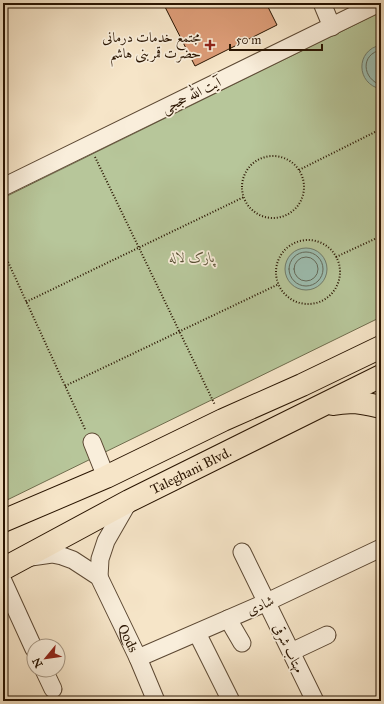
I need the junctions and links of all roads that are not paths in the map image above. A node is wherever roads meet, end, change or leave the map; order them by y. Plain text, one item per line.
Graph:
1 (322, 3) edge
2 (379, 3) edge
3 (332, 27) junction
4 (3, 187) edge
5 (380, 350) edge
6 (356, 359) junction
7 (377, 384) edge
8 (381, 407) edge
9 (316, 408) junction
10 (92, 442) road end
11 (106, 477) junction
12 (129, 501) junction
13 (3, 521) edge
14 (381, 548) edge
15 (242, 552) dead end
16 (25, 557) junction
17 (3, 569) edge
18 (99, 577) junction
19 (3, 581) edge
20 (267, 602) junction
21 (228, 619) junction
22 (196, 633) junction
23 (327, 635) dead end
24 (29, 638) edge
25 (242, 643) dead end
26 (291, 652) junction
27 (138, 658) junction
28 (47, 678) edge
29 (52, 689) dead end
30 (156, 701) edge
31 (231, 701) edge
32 (315, 701) edge

1 - 3 street
2 - 3 street, آیت الله حججی
3 - 4 street, آیت الله حججی
5 - 6 main road
6 - 7 main road
6 - 11 main road
7 - 9 main road, Taleghani Blvd.
8 - 9 main road
9 - 12 main road, Taleghani Blvd.
10 - 11 street
11 - 13 main road
12 - 16 main road, Taleghani Blvd.
12 - 18 street
14 - 20 street, شادی
15 - 20 street, مهتاب شرقی
16 - 17 main road, Taleghani Blvd.
16 - 18 street
18 - 27 street, Qods
19 - 24 street
20 - 21 street, شادی
20 - 26 street, مهتاب شرقی
21 - 22 street, شادی
21 - 25 street
22 - 27 street, شادی
22 - 31 street
23 - 26 street
26 - 32 street, مهتاب شرقی
27 - 30 street, Qods
28 - 29 street

